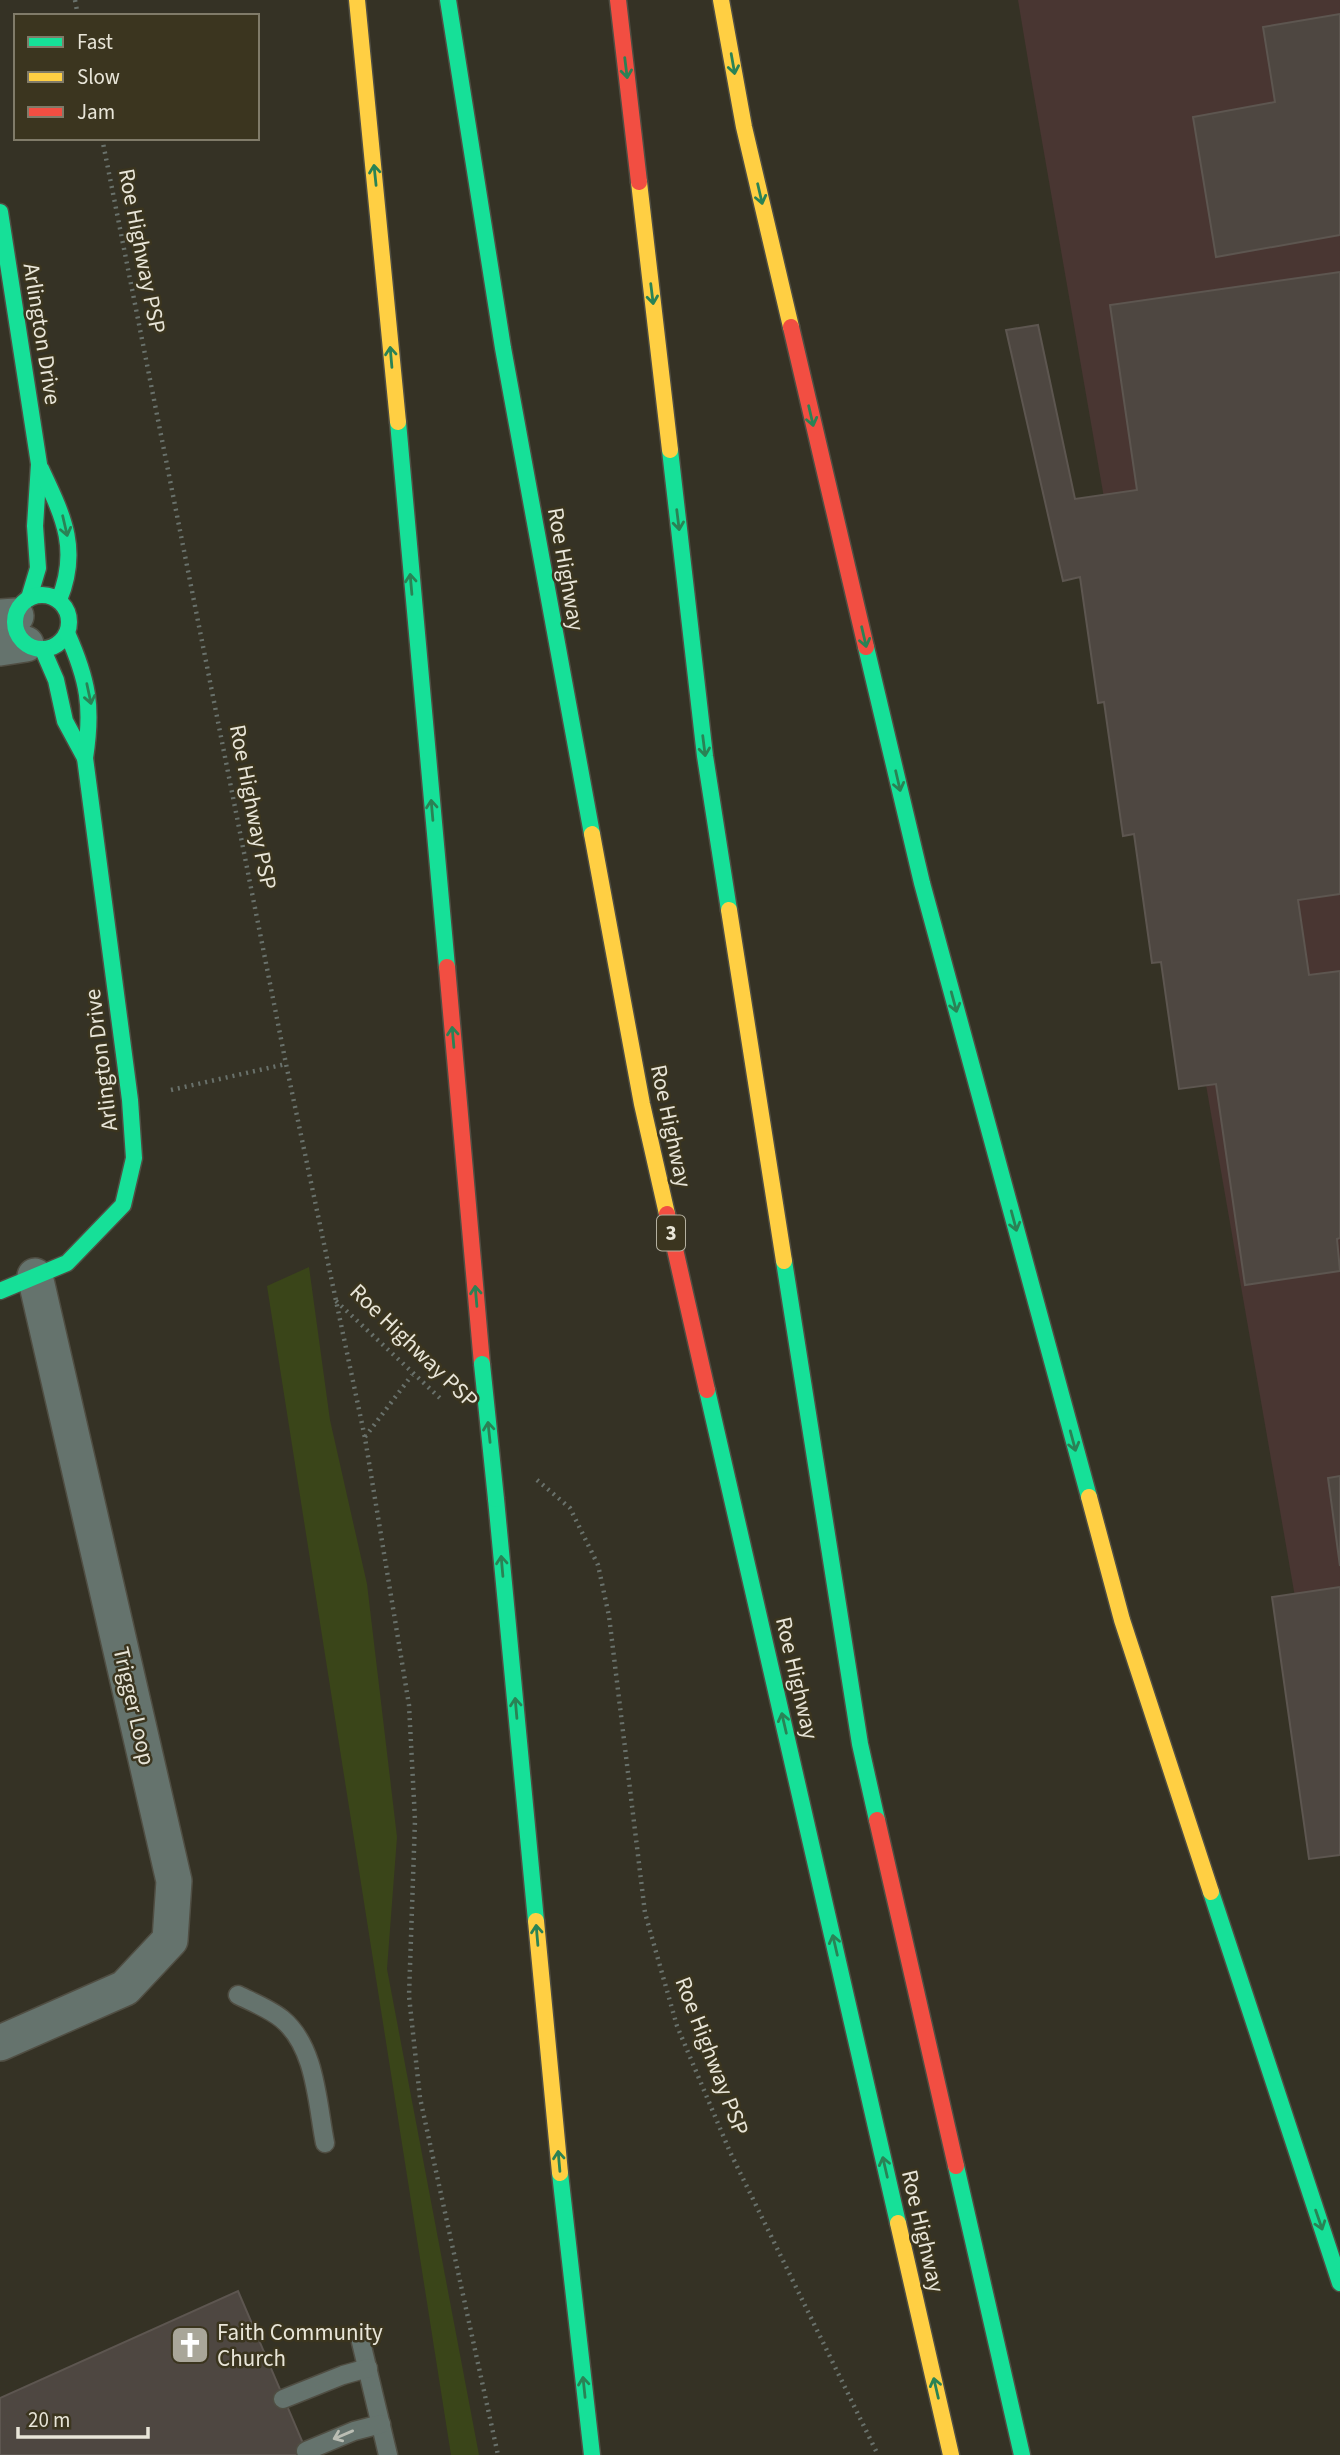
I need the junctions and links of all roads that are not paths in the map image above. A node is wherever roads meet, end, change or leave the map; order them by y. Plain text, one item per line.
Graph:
1 (357, 0) edge
2 (448, 0) edge
3 (618, 0) edge
4 (721, 0) edge
5 (0, 212) edge
6 (38, 464) junction
7 (58, 600) junction
8 (19, 629) edge
9 (67, 633) junction
10 (85, 758) junction
11 (35, 1276) junction
12 (0, 1292) edge
13 (238, 1995) dead end
14 (0, 2043) edge
15 (325, 2143) dead end
16 (1340, 2283) edge
17 (361, 2342) dead end
18 (368, 2368) junction
19 (284, 2399) dead end
20 (381, 2424) junction
21 (306, 2451) dead end
22 (388, 2455) edge
23 (592, 2455) edge
24 (951, 2455) edge
25 (1022, 2455) edge

23 -> 1 main road, bridge
24 -> 2 main road, Roe Highway / 3
3 -> 25 main road, Roe Highway
4 -> 16 main road
5 - 6 main road, Arlington Drive
6 -> 7 main road, Arlington Drive
6 - 8 main road, Arlington Drive
7 - 8 main road
7 - 9 main road, Arlington Drive
8 - 9 main road
8 - 10 main road, Arlington Drive
9 -> 10 main road, Arlington Drive
10 - 11 main road, Arlington Drive
11 - 12 main road, Arlington Drive
11 - 14 street, Trigger Loop
13 - 15 lane
17 - 18 lane
18 - 19 lane
18 - 20 lane
20 -> 21 lane
20 - 22 lane

